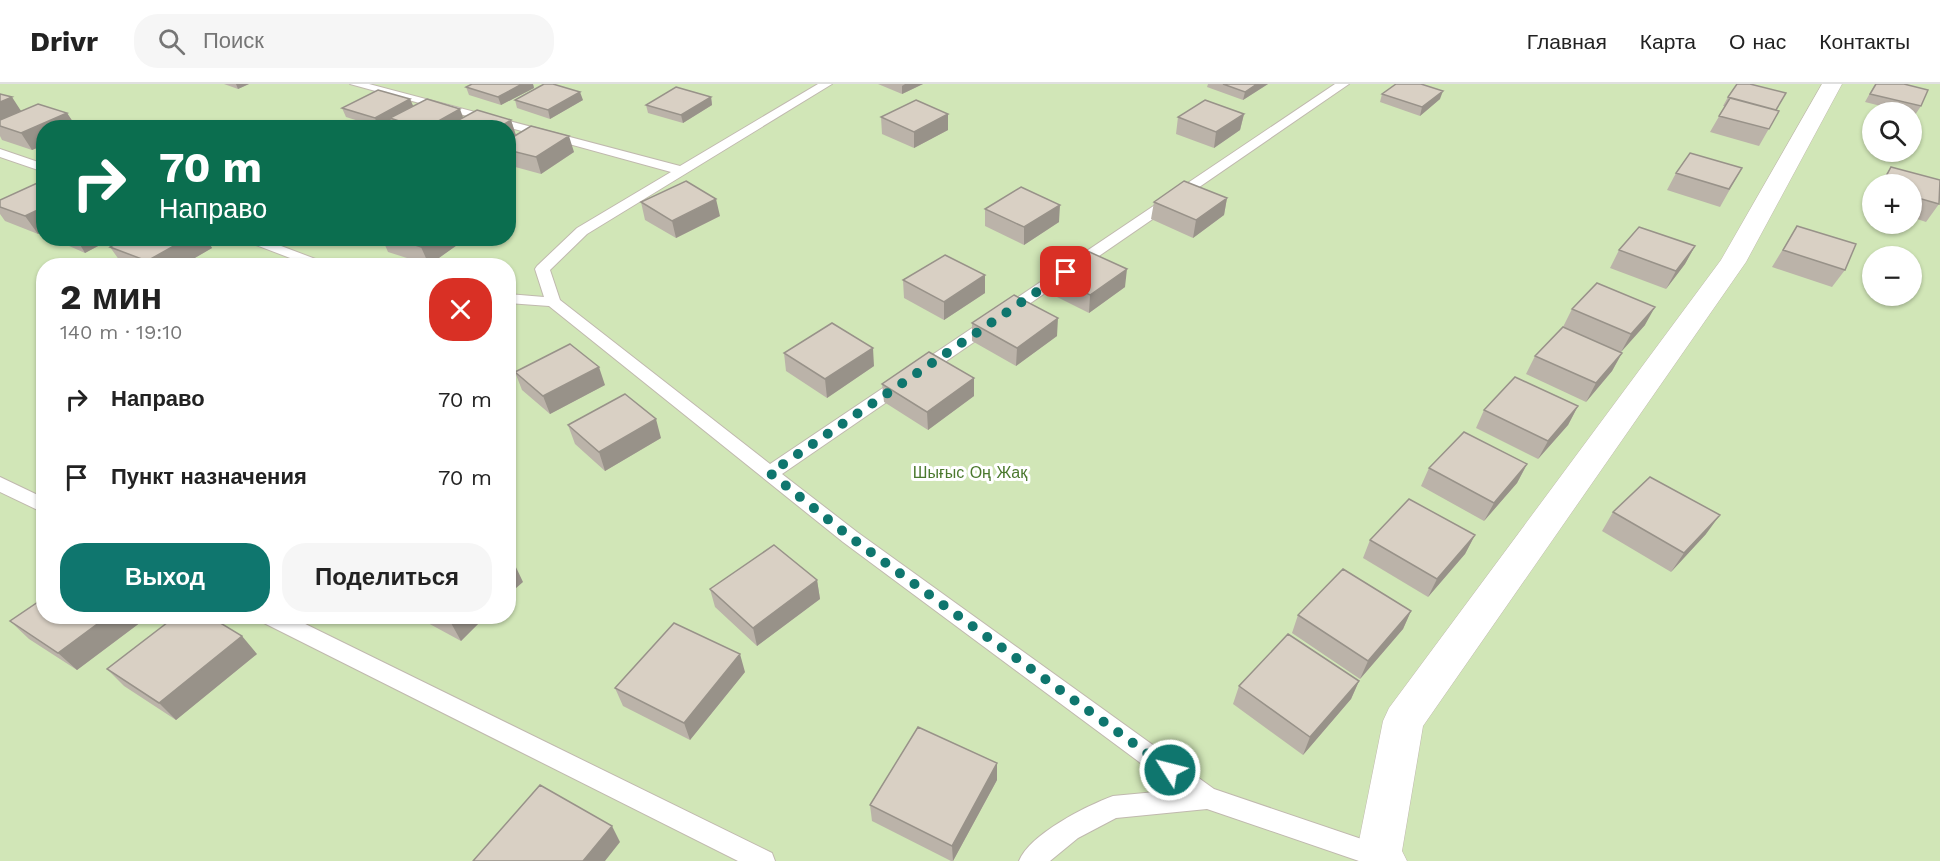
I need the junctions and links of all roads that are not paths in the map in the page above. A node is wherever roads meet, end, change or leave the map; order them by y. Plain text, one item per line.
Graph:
1 (356, 84) edge
2 (826, 84) edge
3 (1343, 84) edge
4 (1832, 84) edge
5 (491, 120) edge
6 (516, 127) edge
7 (0, 153) edge
8 (36, 165) edge
9 (682, 171) junction
10 (268, 246) edge
11 (304, 258) edge
12 (516, 299) edge
13 (553, 302) junction
14 (770, 473) junction
15 (0, 484) edge
16 (36, 502) edge
17 (285, 624) edge
18 (1207, 798) junction
19 (1381, 859) edge
20 (764, 861) edge
21 (1031, 861) edge

1 - 5 lane
2 - 9 lane
3 - 14 lane
4 - 19 street
6 - 9 lane
7 - 8 lane
9 - 13 lane
10 - 11 lane
12 - 13 lane
13 - 14 lane
14 - 18 lane
15 - 16 lane
17 - 20 lane
18 - 19 lane
18 - 21 lane

